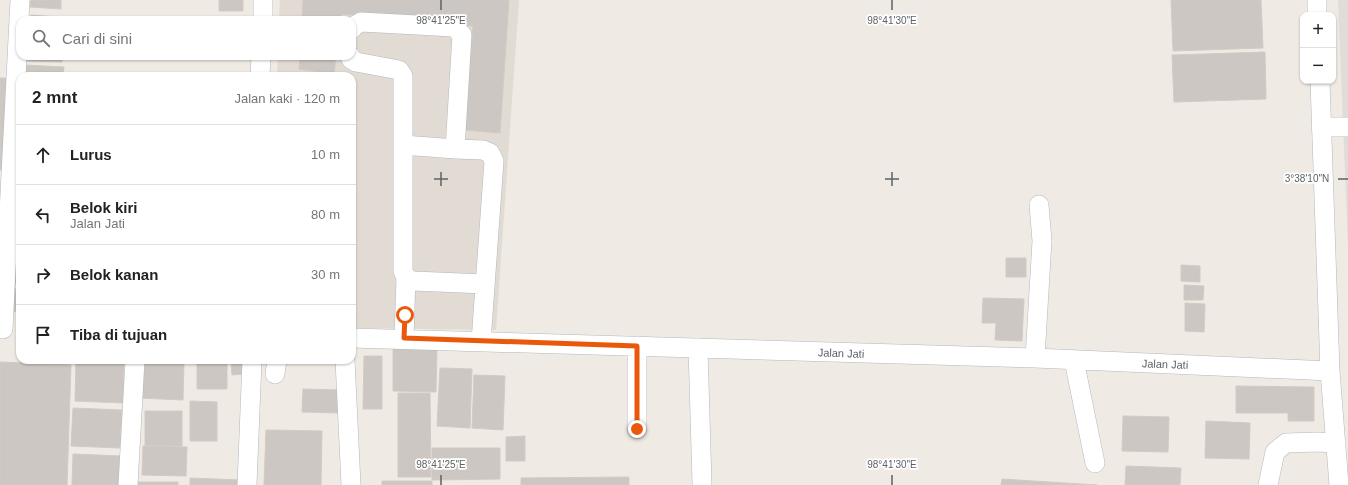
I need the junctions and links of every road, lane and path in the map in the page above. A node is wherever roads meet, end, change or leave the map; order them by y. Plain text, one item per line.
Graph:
1 (20, 0) edge
2 (263, 0) edge
3 (1317, 0) edge
4 (1317, 12) edge
5 (19, 16) edge
6 (263, 16) edge
7 (356, 25) edge
8 (18, 60) edge
9 (261, 60) edge
10 (353, 60) edge
11 (17, 72) edge
12 (260, 72) edge
13 (1320, 84) edge
14 (16, 110) edge
15 (1348, 126) edge
16 (1322, 127) junction
17 (403, 145) junction
18 (455, 149) junction
19 (1039, 205) dead end
20 (406, 278) junction
21 (485, 284) junction
22 (8, 330) edge
23 (356, 338) edge
24 (404, 338) junction
25 (480, 342) junction
26 (637, 346) junction
27 (698, 348) junction
28 (1035, 358) junction
29 (1074, 360) junction
30 (135, 364) edge
31 (252, 364) edge
32 (345, 364) edge
33 (1330, 371) junction
34 (637, 429) dead end
35 (1336, 443) junction
36 (1095, 463) dead end
37 (702, 484) dead end
38 (128, 485) edge
39 (247, 485) edge
40 (351, 485) edge
41 (1268, 485) edge
42 (1339, 485) edge

1 - 5 street
2 - 6 street
3 - 4 street
7 - 18 street
8 - 11 street
9 - 12 street
10 - 17 street
13 - 16 street
14 - 22 street
15 - 16 street
16 - 33 street
17 - 18 street
17 - 20 street
18 - 21 street
19 - 28 street
20 - 21 street
20 - 24 street
21 - 25 street
23 - 24 street, Jalan Jati
24 - 25 street, Jalan Jati
25 - 26 street, Jalan Jati
26 - 27 street, Jalan Jati
26 - 34 street
27 - 28 street, Jalan Jati
27 - 37 street
28 - 29 street, Jalan Jati
29 - 33 street, Jalan Jati
29 - 36 street
30 - 38 street
31 - 39 street
32 - 40 street
33 - 35 street
35 - 41 street
35 - 42 street

